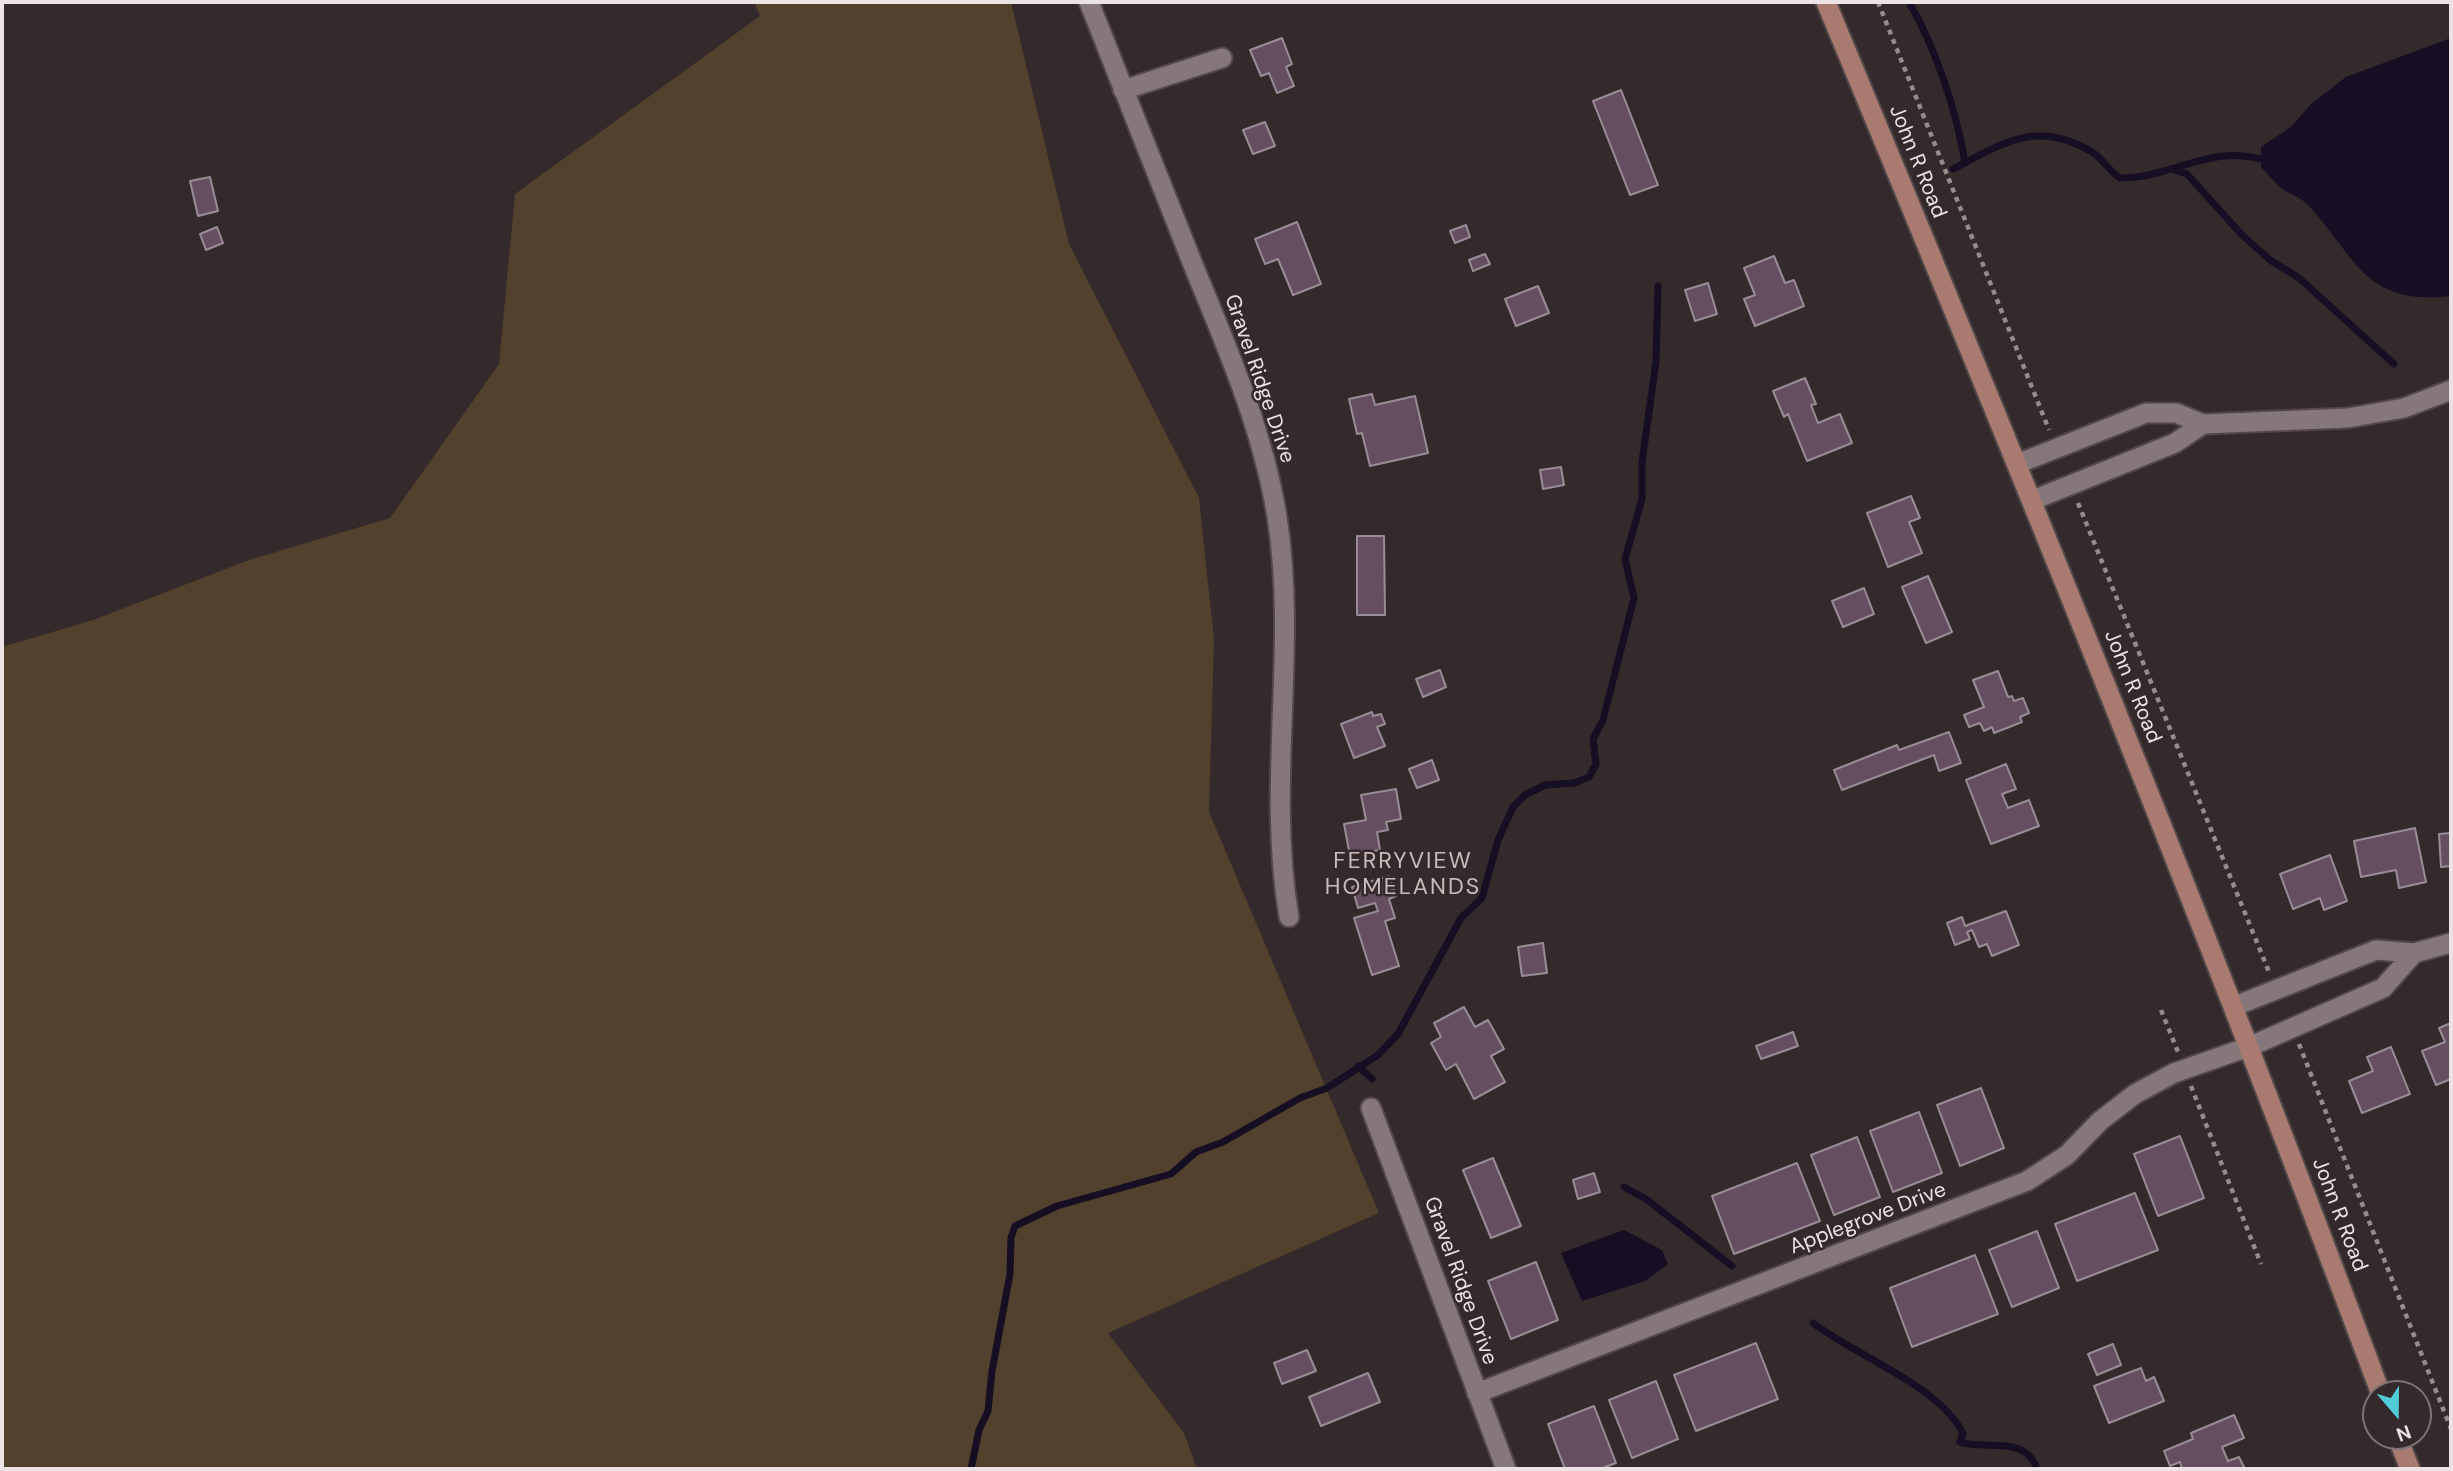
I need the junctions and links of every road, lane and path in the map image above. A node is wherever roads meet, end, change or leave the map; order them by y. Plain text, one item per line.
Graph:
1 (1089, 2) edge
2 (1826, 2) edge
3 (1878, 2) edge
4 (1222, 58) dead end
5 (1123, 90) junction
6 (2451, 390) edge
7 (2203, 424) junction
8 (2056, 448) junction
9 (2017, 464) junction
10 (2072, 484) junction
11 (2033, 500) junction
12 (1289, 917) dead end
13 (2451, 943) edge
14 (2414, 953) junction
15 (2276, 990) junction
16 (2235, 1006) junction
17 (2161, 1010) dead end
18 (2293, 1027) junction
19 (2251, 1045) junction
20 (2185, 1069) junction
21 (1371, 1108) dead end
22 (2261, 1264) dead end
23 (2376, 1380) edge
24 (1477, 1393) junction
25 (2451, 1429) edge
26 (2403, 1450) edge
27 (1506, 1469) edge
28 (2410, 1469) edge

1 - 5 street, Gravel Ridge Drive
2 - 9 main road, John R Road
3 - 8 path
4 - 5 street
5 - 12 street, Gravel Ridge Drive
6 - 7 street
7 - 8 street
7 - 10 street
8 - 9 street
9 - 11 main road, John R Road
10 - 11 street
10 - 15 path
11 - 16 main road, John R Road
13 - 14 street
14 - 15 street
14 - 18 street, Applegrove Drive
15 - 16 street
16 - 19 main road, John R Road
17 - 20 path
18 - 19 street, Applegrove Drive
18 - 25 path
19 - 20 street, Applegrove Drive
19 - 23 main road, John R Road
20 - 22 path
20 - 24 street, Applegrove Drive
21 - 24 street, Gravel Ridge Drive
24 - 27 street, Gravel Ridge Drive
26 - 28 main road

